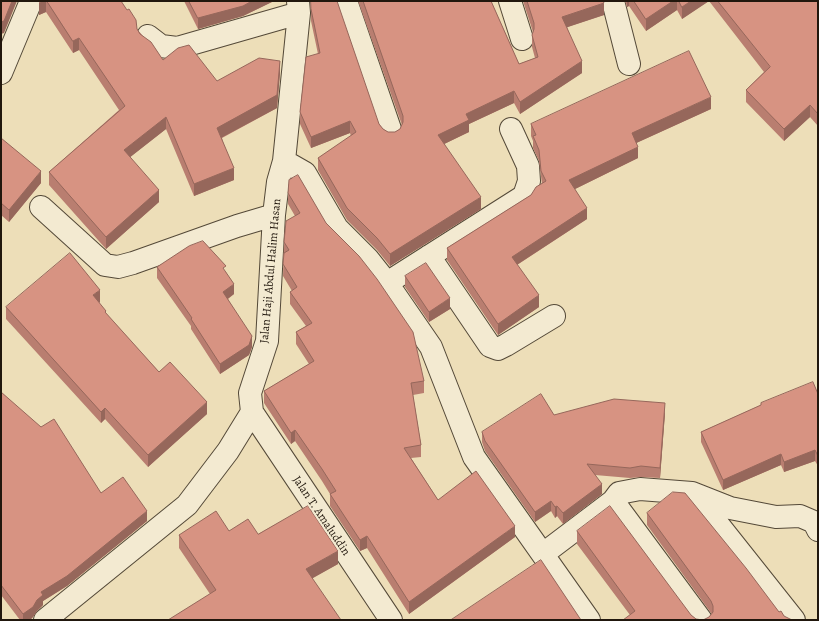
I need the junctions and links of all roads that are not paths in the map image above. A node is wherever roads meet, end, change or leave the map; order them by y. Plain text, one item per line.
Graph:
1 (31, 1) edge
2 (346, 1) edge
3 (510, 1) edge
4 (613, 1) edge
5 (298, 7) edge
6 (148, 36) dead end
7 (522, 39) dead end
8 (629, 64) dead end
9 (1, 73) edge
10 (511, 129) dead end
11 (391, 132) edge
12 (284, 161) junction
13 (42, 207) dead end
14 (274, 215) junction
15 (429, 256) junction
16 (387, 283) junction
17 (554, 316) dead end
18 (252, 412) junction
19 (692, 493) junction
20 (614, 501) junction
21 (818, 530) edge
22 (543, 554) junction
23 (45, 620) edge
24 (391, 620) edge
25 (589, 620) edge
26 (701, 620) edge
27 (794, 620) edge

1 - 9 street
2 - 11 street
3 - 7 street
4 - 8 street
5 - 6 street
5 - 12 street, Jalan Haji Abdul Halim Hasan
10 - 15 street
12 - 14 street, Jalan Haji Abdul Halim Hasan
12 - 16 street
13 - 14 street
14 - 18 street, Jalan Haji Abdul Halim Hasan
15 - 16 street
15 - 17 street
16 - 22 street
18 - 23 street
18 - 24 street, Jalan T. Amaluddin
19 - 20 street
19 - 21 street
19 - 27 street
20 - 22 street
20 - 26 street
22 - 25 street

